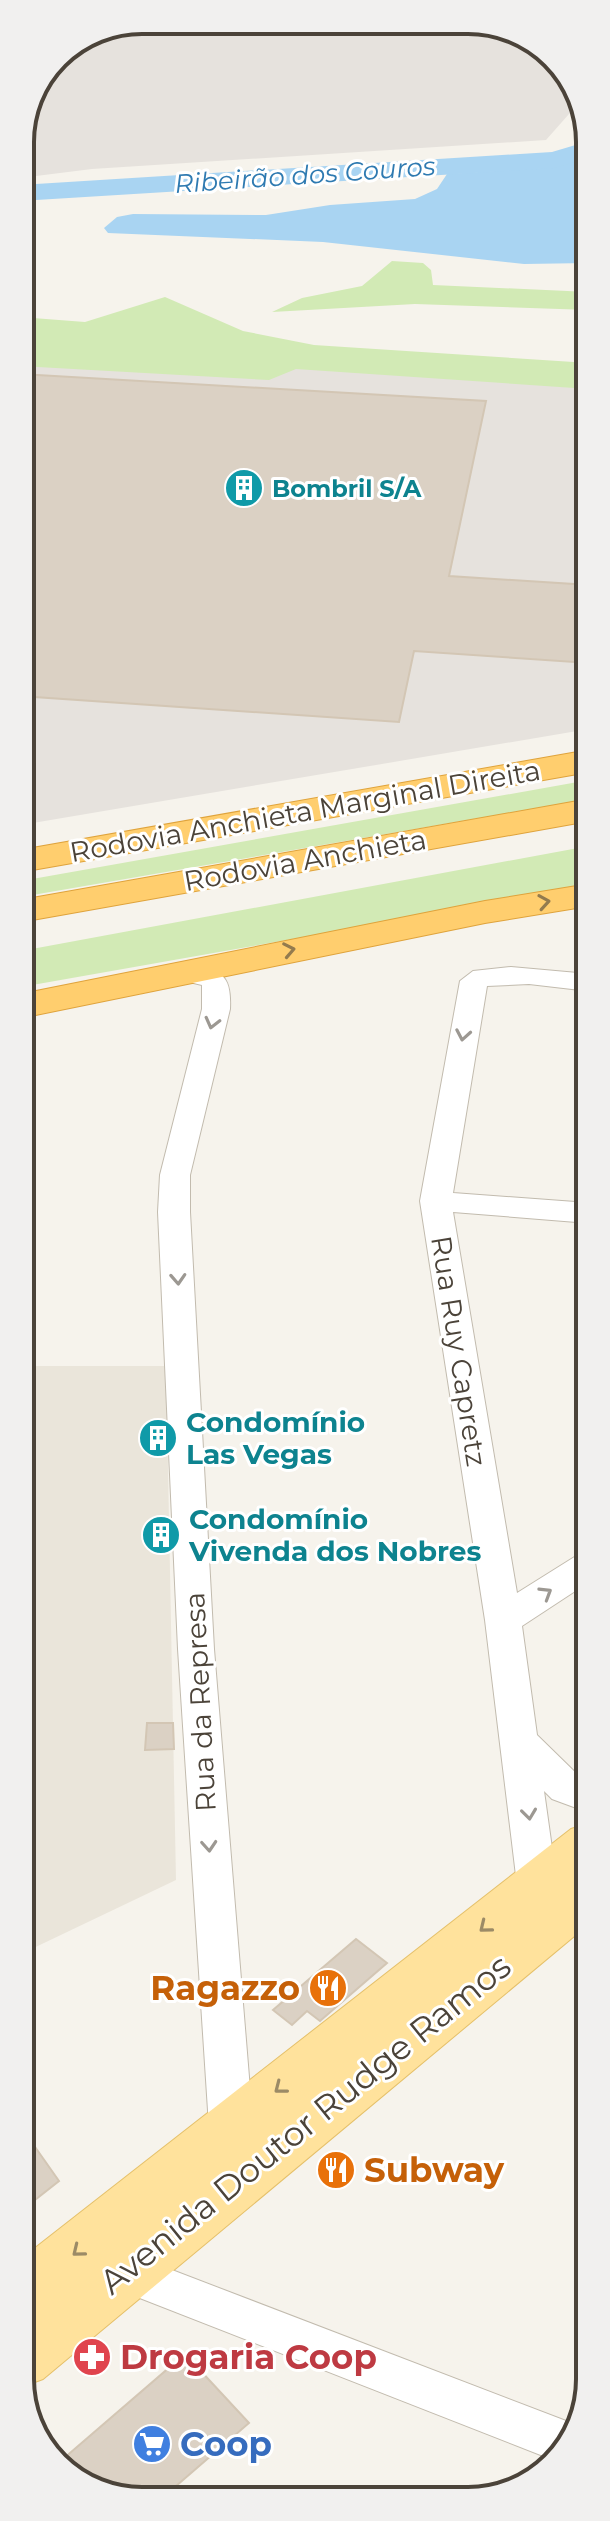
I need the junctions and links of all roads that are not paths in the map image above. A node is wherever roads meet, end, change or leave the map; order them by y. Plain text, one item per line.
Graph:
1 (576, 763) edge
2 (576, 812) edge
3 (576, 833) edge
4 (34, 859) edge
5 (576, 897) edge
6 (34, 909) edge
7 (34, 930) edge
8 (182, 972) junction
9 (576, 981) edge
10 (107, 987) junction
11 (34, 995) edge
12 (34, 1003) edge
13 (436, 1201) junction
14 (576, 1212) edge
15 (576, 1573) edge
16 (503, 1620) junction
17 (521, 1743) junction
18 (576, 1792) edge
19 (576, 1886) edge
20 (576, 1890) edge
21 (576, 1890) edge
22 (231, 2126) junction
23 (125, 2272) junction
24 (34, 2285) edge
25 (34, 2347) edge
26 (557, 2440) edge

1 - 4 highway, Rodovia Anchieta Marginal Direita
2 - 6 highway, Rodovia Anchieta
3 - 7 highway, Rodovia Anchieta
8 -> 5 highway
8 - 10 highway
8 -> 22 street, Rua da Represa
9 -> 13 street, Rua Ruy Capretz
10 - 11 highway
10 - 12 highway
13 - 14 street
13 - 16 street, Rua Ruy Capretz
16 -> 15 street
16 - 17 street, Rua Ruy Capretz
17 - 18 street
17 -> 19 street, Rua Ruy Capretz
20 -> 22 main road, Avenida Doutor Rudge Ramos
21 - 23 main road, Avenida Doutor Rudge Ramos
22 -> 24 main road, Avenida Doutor Rudge Ramos
23 - 25 main road, Avenida Doutor Rudge Ramos
23 - 26 street

